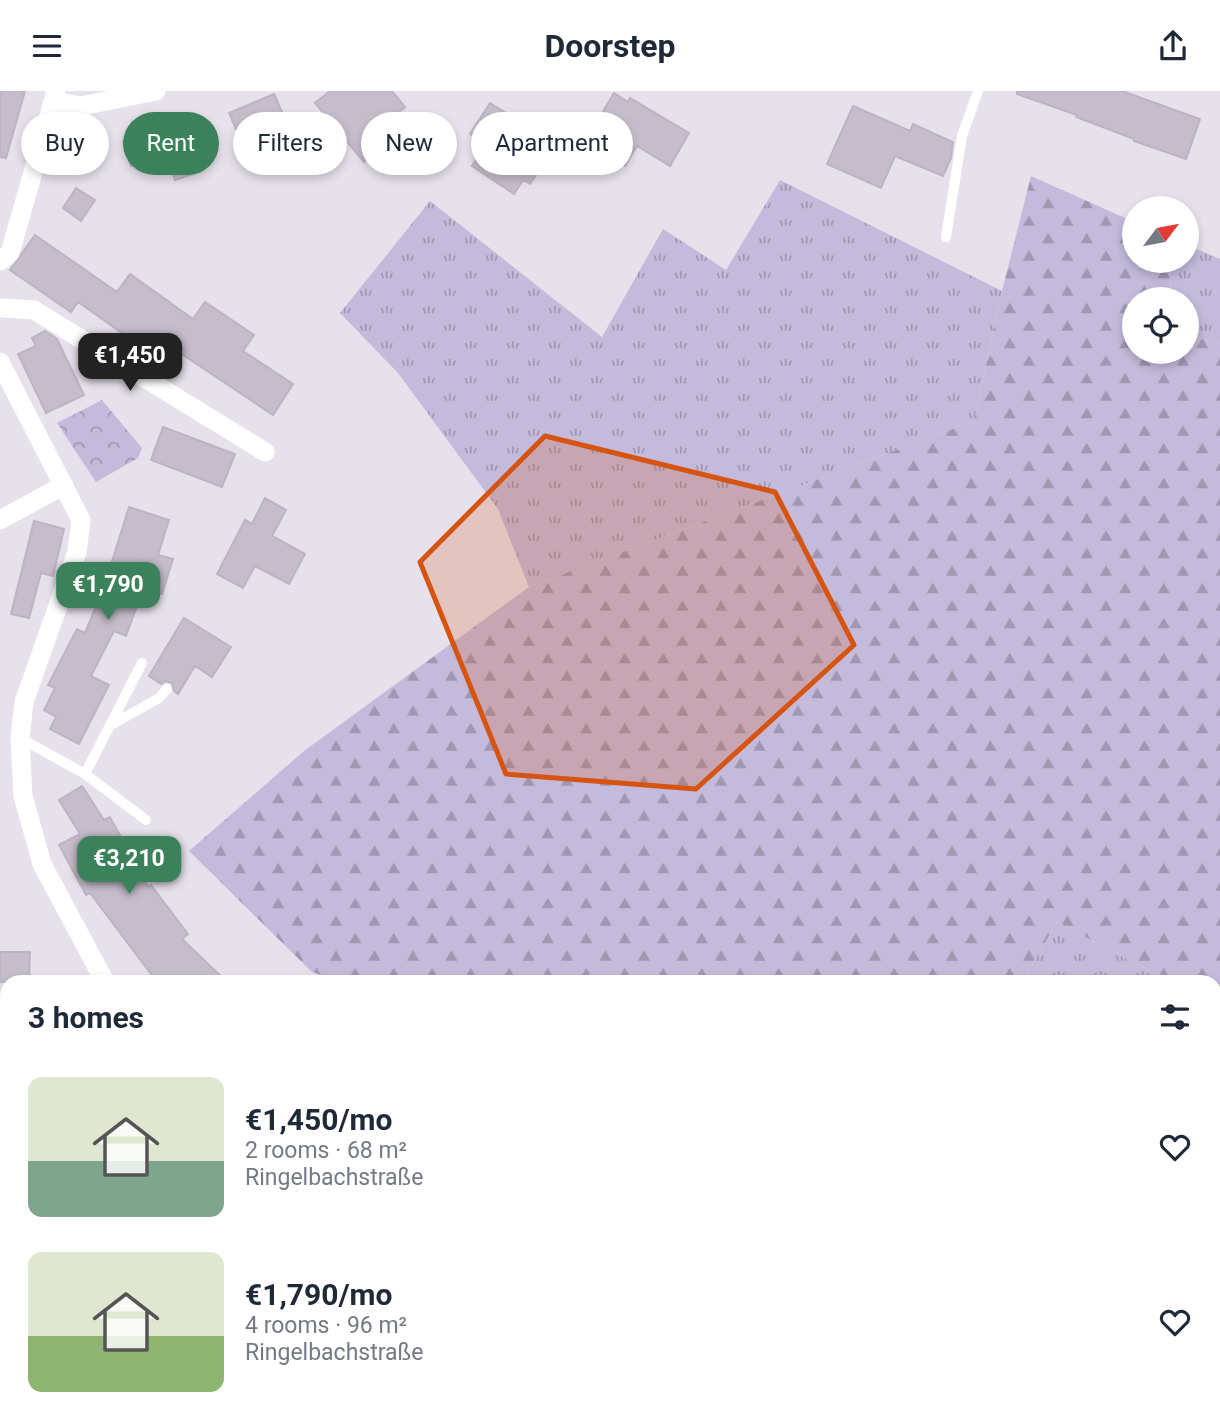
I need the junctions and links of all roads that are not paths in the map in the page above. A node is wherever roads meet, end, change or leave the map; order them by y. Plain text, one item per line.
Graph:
1 (156, 91) edge
2 (978, 91) edge
3 (54, 96) edge
4 (946, 237) dead end
5 (0, 261) edge
6 (1, 307) edge
7 (0, 362) edge
8 (265, 452) dead end
9 (64, 485) junction
10 (0, 520) edge
11 (142, 663) dead end
12 (167, 689) dead end
13 (110, 725) junction
14 (20, 738) junction
15 (85, 775) junction
16 (146, 820) dead end
17 (101, 975) edge

1 - 3 street
2 - 4 lane
3 - 5 street
6 - 8 street
7 - 9 street
9 - 10 street
9 - 14 street
11 - 13 lane
12 - 13 lane
13 - 15 lane
14 - 15 lane
14 - 17 street
15 - 16 lane

